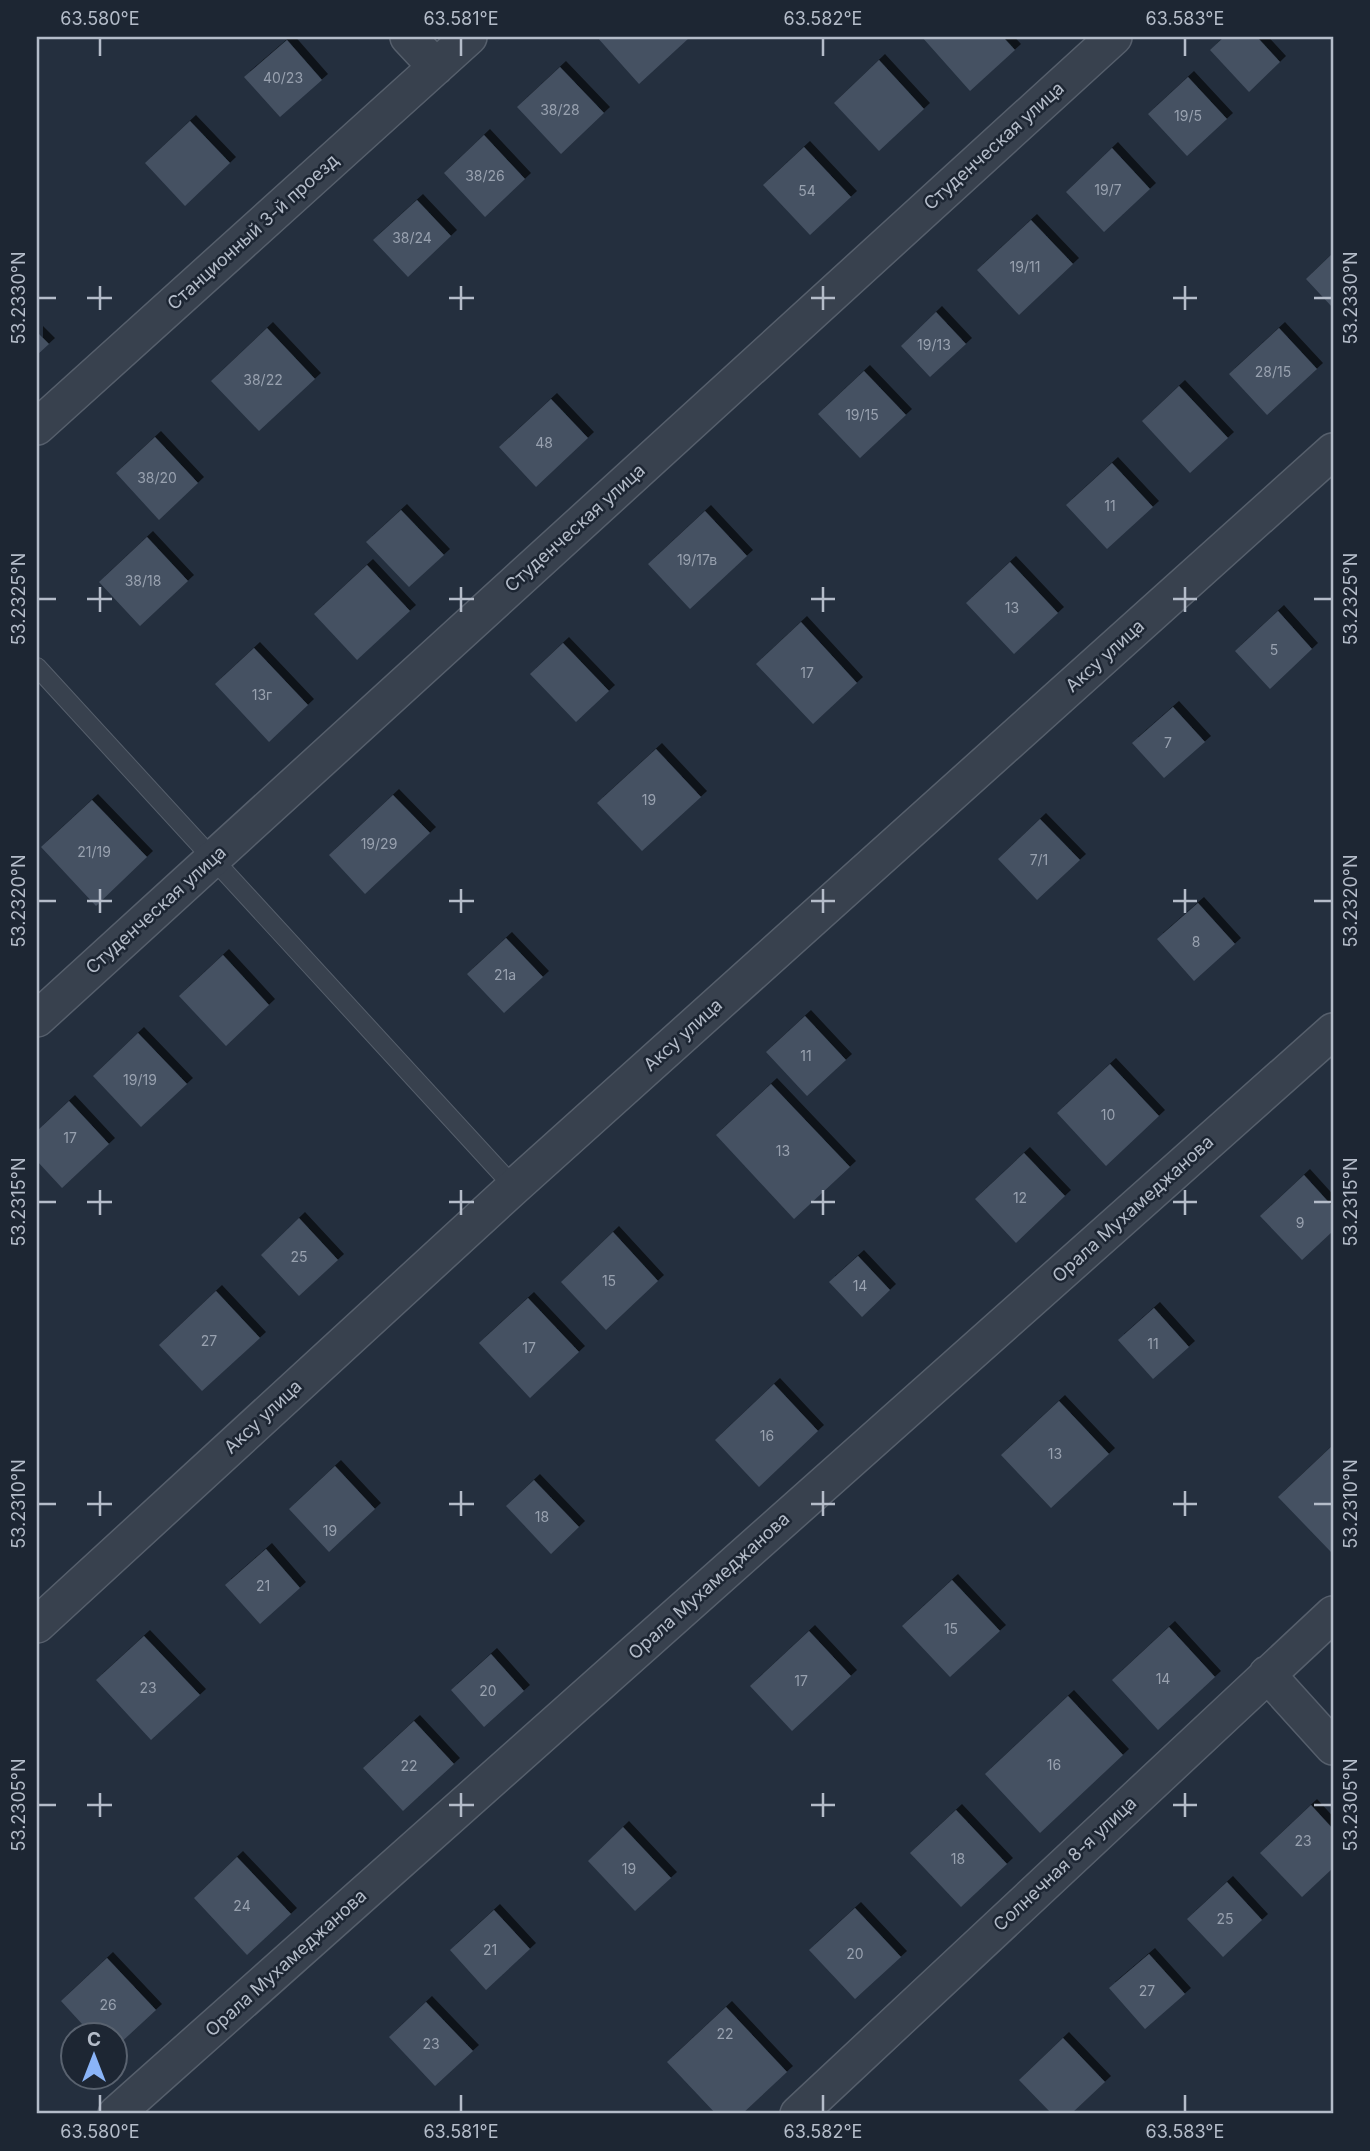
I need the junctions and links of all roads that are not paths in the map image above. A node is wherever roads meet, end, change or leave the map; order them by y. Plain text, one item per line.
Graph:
1 (408, 37) edge
2 (469, 37) edge
3 (1114, 37) edge
4 (436, 67) junction
5 (37, 427) edge
6 (1333, 451) edge
7 (37, 667) edge
8 (211, 860) junction
9 (37, 1019) edge
10 (1333, 1031) edge
11 (514, 1187) junction
12 (1333, 1614) edge
13 (37, 1625) edge
14 (1267, 1674) junction
15 (1333, 1746) edge
16 (116, 2114) edge
17 (798, 2114) edge

1 - 4 street
2 - 4 street, Станционный 3-й проезд
3 - 8 street, Студенческая улица
4 - 5 street, Станционный 3-й проезд
6 - 11 street, Аксу улица
7 - 8 lane
8 - 9 street, Студенческая улица
8 - 11 lane
10 - 16 street, Орала Мухамеджанова
11 - 13 street, Аксу улица
12 - 14 street, Солнечная 8-я улица
14 - 15 street
14 - 17 street, Солнечная 8-я улица

